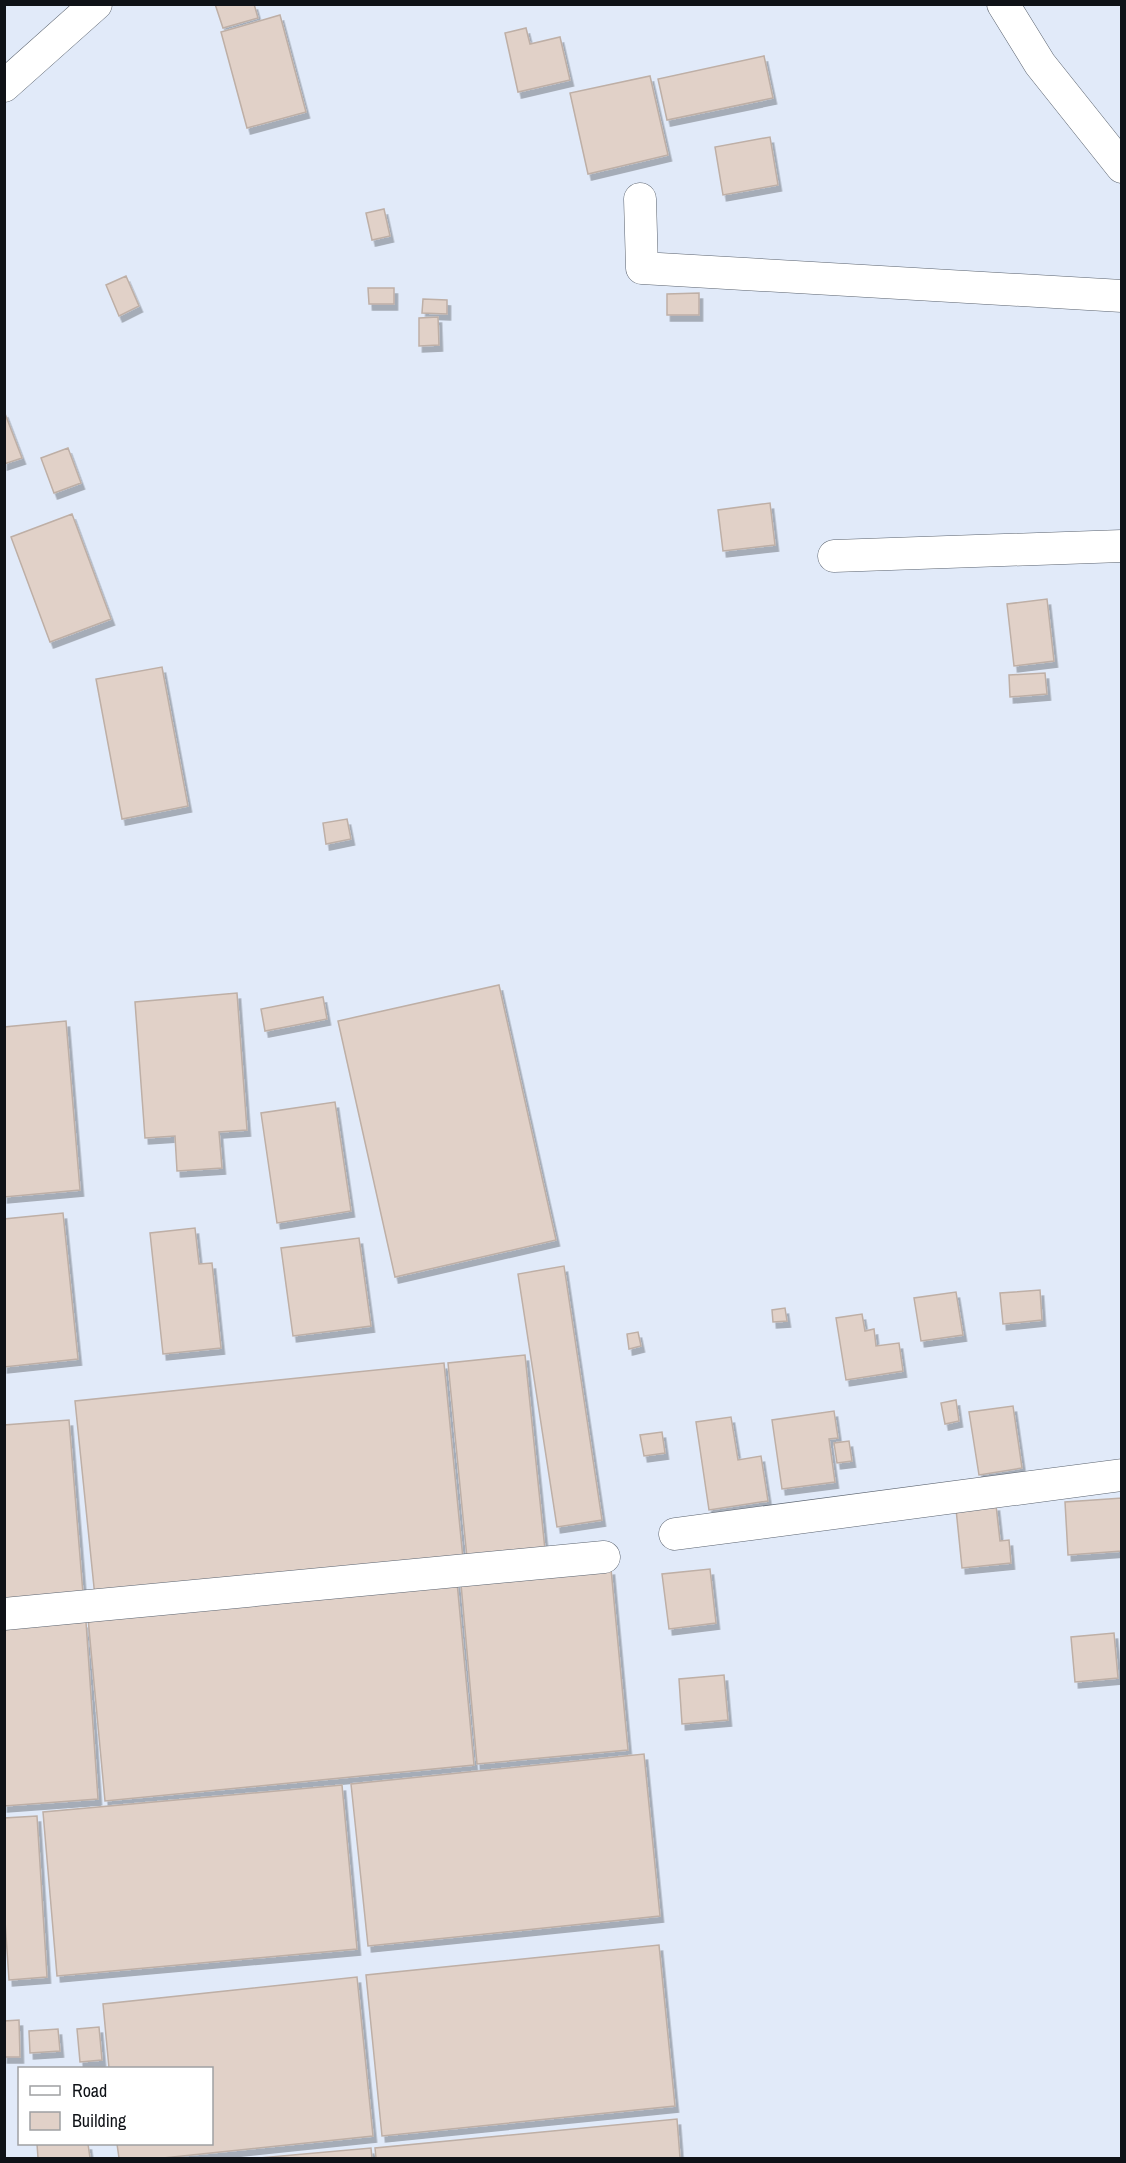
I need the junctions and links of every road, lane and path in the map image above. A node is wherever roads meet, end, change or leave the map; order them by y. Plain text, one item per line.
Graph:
1 (96, 4) edge
2 (1003, 4) edge
3 (4, 86) edge
4 (1122, 167) edge
5 (640, 199) dead end
6 (1122, 296) edge
7 (1122, 546) edge
8 (834, 556) dead end
9 (1122, 1475) edge
10 (675, 1534) dead end
11 (604, 1557) dead end
12 (4, 1614) edge

1 - 3 street
2 - 4 street
5 - 6 street
7 - 8 street
9 - 10 street
11 - 12 street

